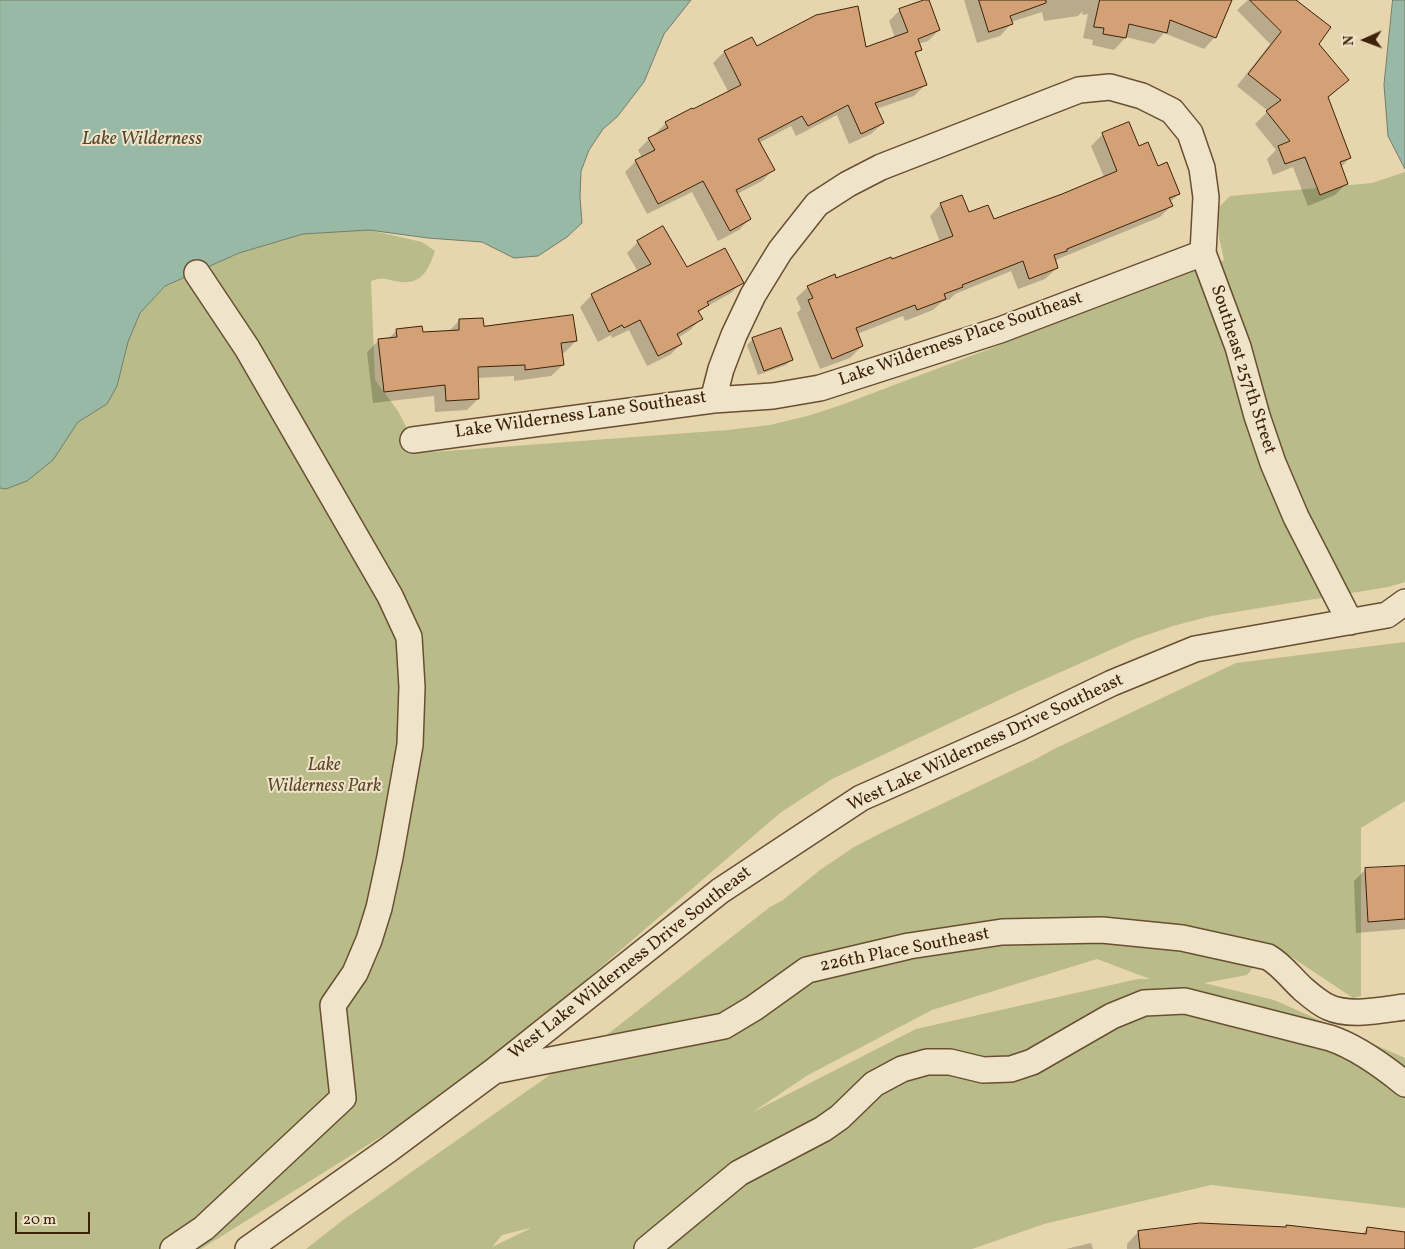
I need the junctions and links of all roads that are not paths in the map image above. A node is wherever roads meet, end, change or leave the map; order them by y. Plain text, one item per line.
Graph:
1 (1172, 112) joint
2 (1203, 253) junction
3 (197, 273) dead end
4 (713, 400) junction
5 (413, 440) dead end
6 (1399, 611) edge
7 (1350, 622) junction
8 (1405, 1007) edge
9 (494, 1071) junction
10 (1405, 1084) edge
11 (173, 1249) edge
12 (248, 1249) edge
13 (647, 1249) edge

1 - 2 street, Southeast 257th Street
1 - 4 street, Lake Wilderness Lane Southeast
2 - 4 street, Lake Wilderness Place Southeast
2 - 7 street, Southeast 257th Street
3 - 11 street
4 - 5 street, Lake Wilderness Lane Southeast
6 - 7 street, West Lake Wilderness Drive Southeast
7 - 9 street, West Lake Wilderness Drive Southeast
8 - 9 street, 226th Place Southeast
9 - 12 street, West Lake Wilderness Drive Southeast
10 - 13 street

